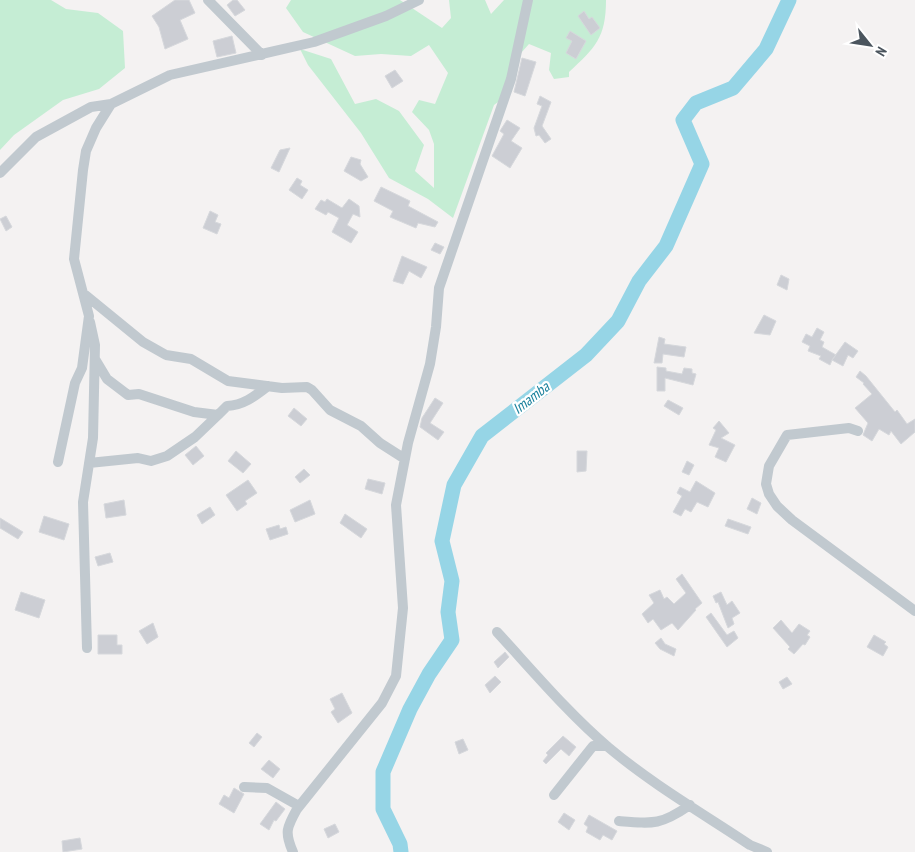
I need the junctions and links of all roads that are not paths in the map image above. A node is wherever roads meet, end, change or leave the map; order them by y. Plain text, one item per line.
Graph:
1 (208, 0) edge
2 (419, 0) edge
3 (528, 0) edge
4 (262, 55) junction
5 (111, 104) junction
6 (0, 173) edge
7 (83, 293) junction
8 (89, 316) junction
9 (95, 358) junction
10 (268, 386) junction
11 (218, 415) junction
12 (858, 431) dead end
13 (405, 459) junction
14 (58, 462) dead end
15 (89, 464) junction
16 (915, 611) edge
17 (497, 632) dead end
18 (87, 648) dead end
19 (608, 746) junction
20 (244, 787) dead end
21 (554, 795) dead end
22 (690, 805) junction
23 (299, 806) junction
24 (620, 821) dead end
25 (293, 852) edge
26 (767, 852) edge

1 - 4 street
2 - 4 street
3 - 13 street
4 - 5 street
5 - 6 street
5 - 7 street
7 - 8 street
7 - 10 street
8 - 9 street
8 - 14 street
9 - 11 street
9 - 15 street
10 - 11 street
10 - 13 street
11 - 15 street
12 - 16 street
13 - 23 street
15 - 18 street
17 - 19 street
19 - 21 street
19 - 22 street
20 - 23 street
22 - 24 street
22 - 26 street
23 - 25 street

